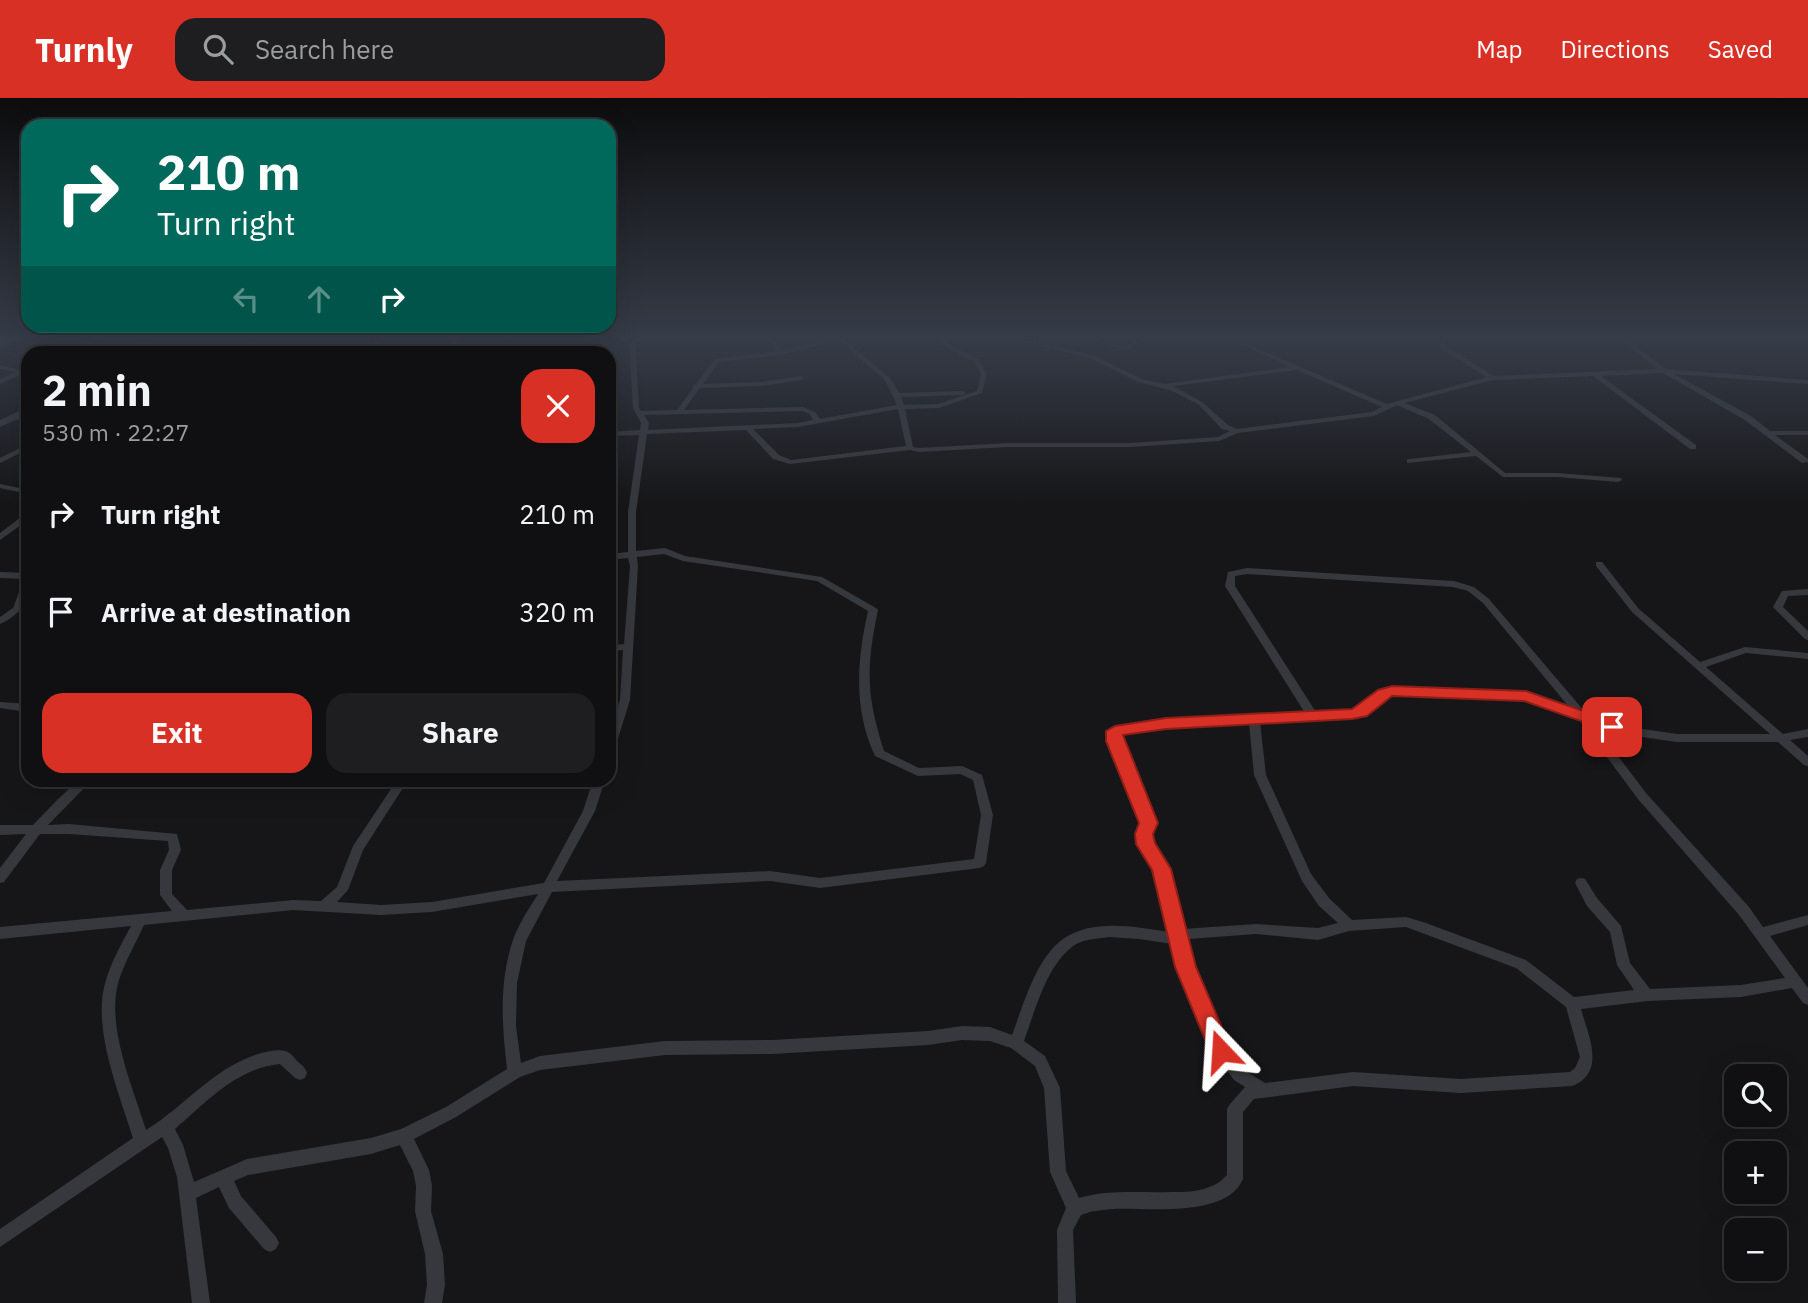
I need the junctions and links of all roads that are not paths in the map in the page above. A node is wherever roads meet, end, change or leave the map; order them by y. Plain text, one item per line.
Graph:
1 (635, 393) edge
2 (691, 393) edge
3 (895, 393) edge
4 (956, 393) edge
5 (971, 393) edge
6 (1181, 393) edge
7 (1357, 393) edge
8 (1435, 393) edge
9 (1620, 393) edge
10 (1704, 393) edge
11 (897, 396) junction
12 (1398, 403) junction
13 (900, 407) junction
14 (1388, 407) junction
15 (679, 412) junction
16 (639, 413) junction
17 (21, 414) edge
18 (16, 416) junction
19 (21, 417) edge
20 (818, 422) junction
21 (0, 424) edge
22 (749, 429) junction
23 (644, 430) junction
24 (1236, 431) junction
25 (616, 432) edge
26 (1769, 433) junction
27 (1808, 433) edge
28 (1693, 447) dead end
29 (910, 448) junction
30 (21, 450) edge
31 (1477, 454) junction
32 (0, 461) edge
33 (1410, 461) dead end
34 (1805, 461) dead end
35 (1618, 480) dead end
36 (0, 486) edge
37 (21, 490) edge
38 (21, 521) edge
39 (0, 537) edge
40 (632, 553) junction
41 (616, 556) edge
42 (1599, 564) dead end
43 (0, 575) edge
44 (21, 576) edge
45 (1808, 592) edge
46 (21, 599) edge
47 (0, 621) edge
48 (1808, 637) edge
49 (629, 647) junction
50 (616, 648) edge
51 (1808, 656) edge
52 (1698, 666) junction
53 (0, 705) edge
54 (21, 707) edge
55 (1312, 715) junction
56 (1582, 716) junction
57 (1254, 718) junction
58 (616, 727) edge
59 (1808, 733) edge
60 (1780, 738) junction
61 (1808, 762) edge
62 (79, 787) edge
63 (398, 787) edge
64 (597, 787) edge
65 (34, 830) junction
66 (0, 831) edge
67 (0, 878) edge
68 (1581, 883) dead end
69 (548, 887) junction
70 (325, 906) junction
71 (184, 916) junction
72 (1808, 920) edge
73 (139, 922) junction
74 (1349, 926) junction
75 (0, 933) edge
76 (1761, 933) junction
77 (1178, 940) junction
78 (1796, 981) junction
79 (1646, 995) junction
80 (1808, 999) edge
81 (1572, 1003) junction
82 (1016, 1043) junction
83 (515, 1072) junction
84 (300, 1073) dead end
85 (1261, 1089) junction
86 (165, 1127) junction
87 (404, 1136) junction
88 (142, 1141) junction
89 (223, 1177) junction
90 (188, 1193) junction
91 (1075, 1208) junction
92 (0, 1239) edge
93 (270, 1243) dead end
94 (201, 1303) edge
95 (433, 1303) edge
96 (1067, 1303) edge

1 - 16 street
2 - 15 street
3 - 11 street
4 - 11 street
5 - 13 street
6 - 24 street
7 - 14 street
8 - 12 street
9 - 28 street
10 - 26 street
11 - 13 street
12 - 14 street
12 - 31 street
13 - 20 street
13 - 29 street
14 - 24 street
15 - 16 street
15 - 20 street
16 - 23 street
17 - 18 street
18 - 19 street
18 - 21 street
20 - 22 street
22 - 23 street
22 - 29 street
23 - 25 street
23 - 40 street
24 - 29 street
26 - 27 street
26 - 34 street
30 - 32 street
31 - 33 street
31 - 35 street
36 - 37 street
38 - 39 street
40 - 41 street
40 - 49 street
40 - 69 street
42 - 52 street
43 - 44 street
45 - 48 street
46 - 47 street
49 - 50 street
49 - 58 street
51 - 52 street
52 - 60 street
53 - 54 street
55 - 56 street
55 - 56 street
55 - 57 street
56 - 60 street
56 - 76 street
57 - 74 street
57 - 77 street
59 - 60 street
60 - 61 street
62 - 65 street
63 - 70 street
64 - 69 street
65 - 66 street
65 - 67 street
65 - 71 street
68 - 79 street
69 - 70 street
69 - 83 street
70 - 71 street
71 - 73 street
72 - 76 street
73 - 75 street
73 - 88 street
74 - 77 street
74 - 81 street
76 - 78 street
77 - 82 street
77 - 85 street
78 - 79 street
78 - 80 street
79 - 81 street
81 - 85 street
82 - 83 street
82 - 91 street
83 - 87 street
84 - 86 street
85 - 91 street
86 - 88 street
86 - 90 street
87 - 89 street
87 - 95 street
88 - 92 street
89 - 90 street
89 - 93 street
90 - 94 street
91 - 96 street

